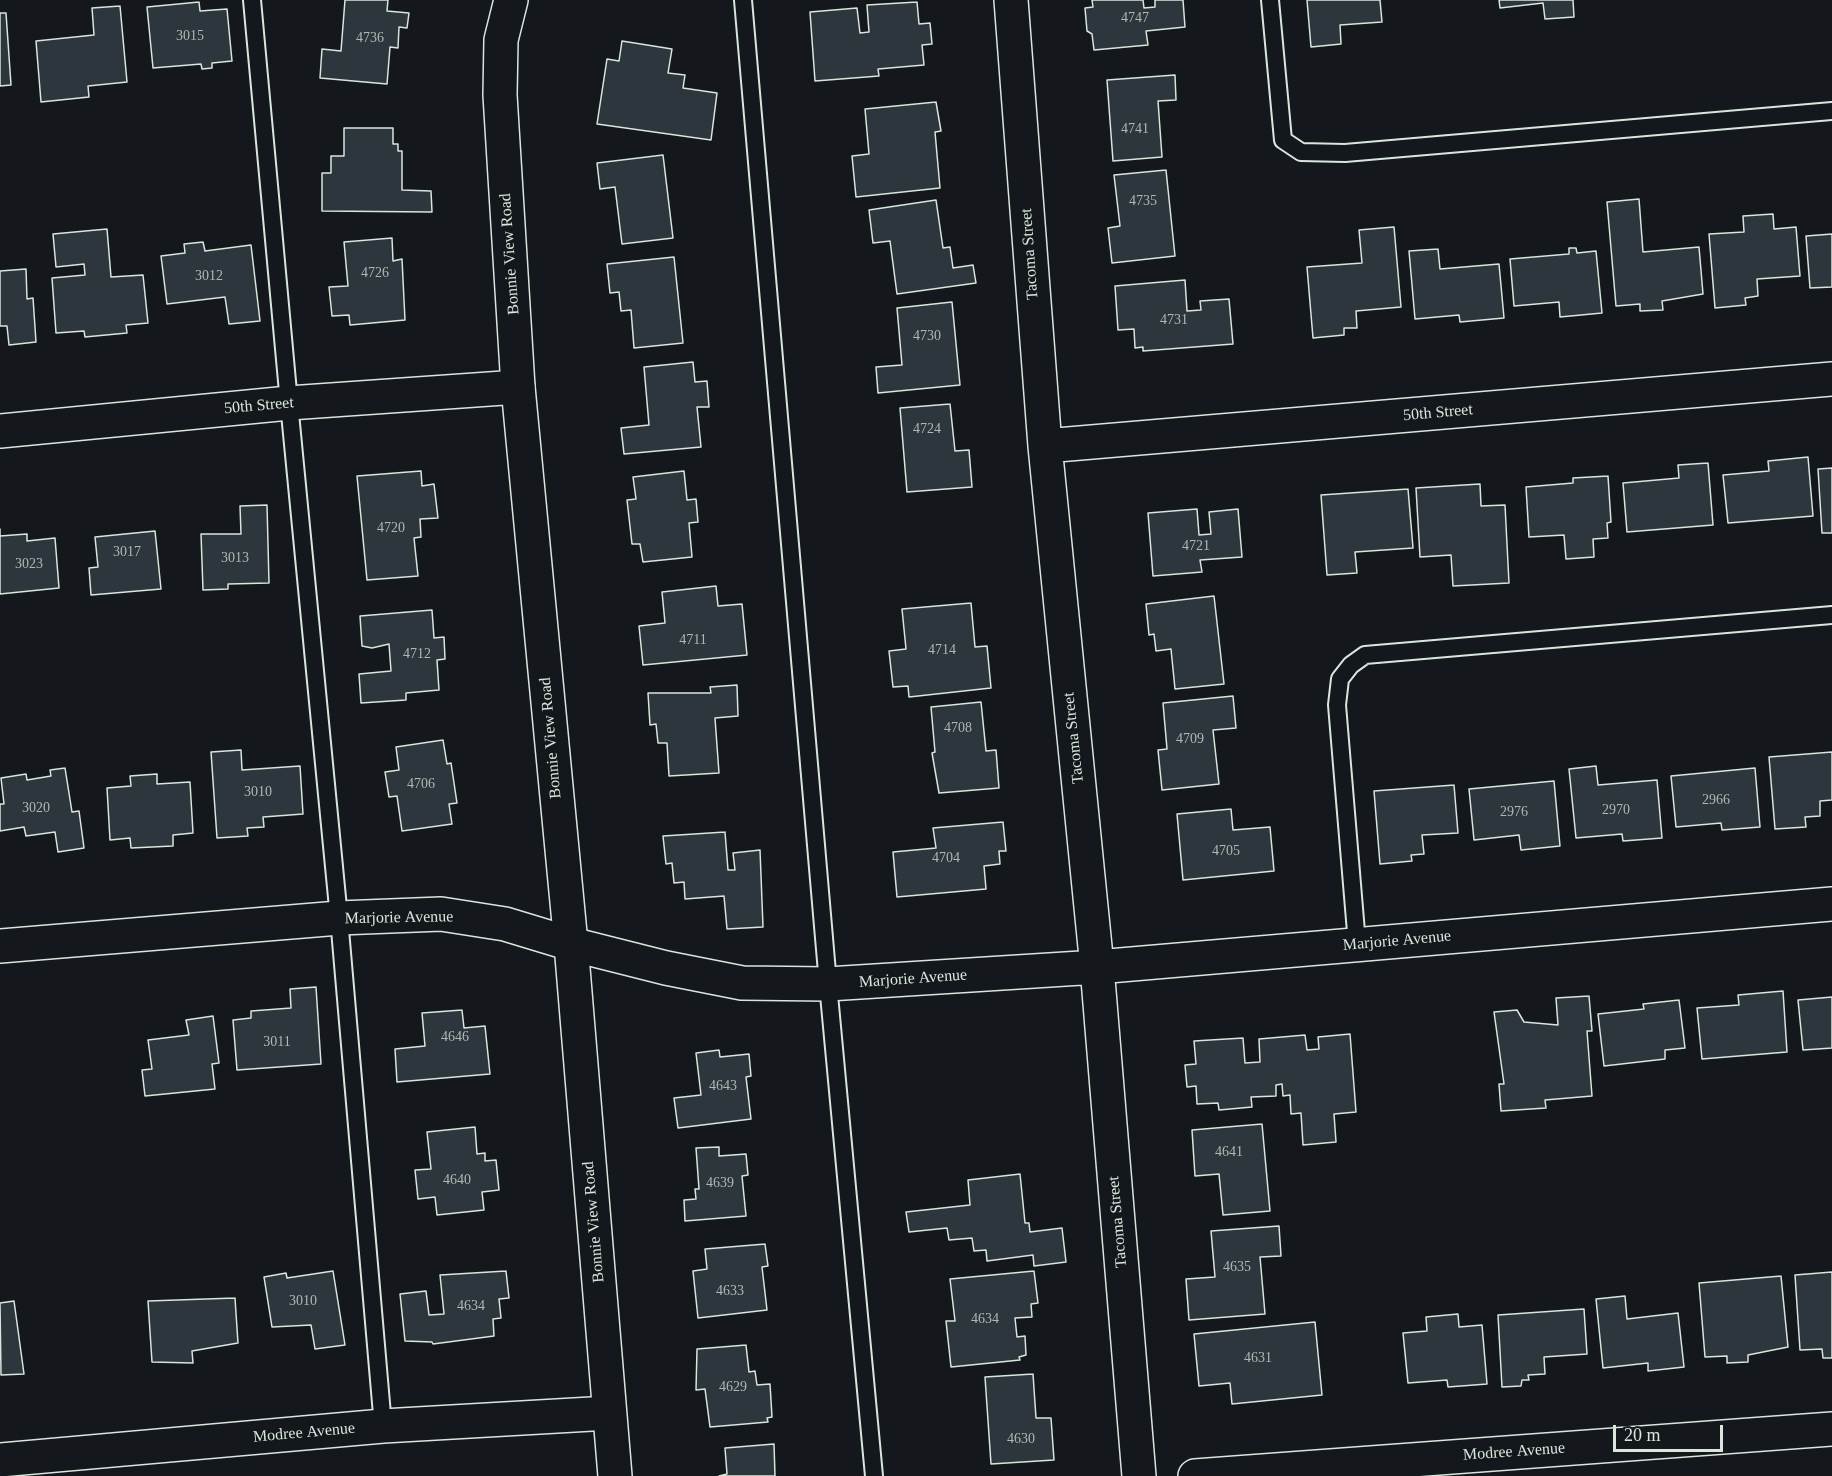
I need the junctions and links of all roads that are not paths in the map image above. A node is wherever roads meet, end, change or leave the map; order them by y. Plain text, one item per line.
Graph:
1 (252, 0) edge
2 (512, 0) edge
3 (743, 0) edge
4 (1011, 0) edge
5 (1270, 0) edge
6 (1832, 111) edge
7 (1832, 379) edge
8 (518, 387) junction
9 (289, 403) junction
10 (0, 431) edge
11 (1045, 446) junction
12 (1832, 615) edge
13 (1832, 904) edge
14 (339, 918) junction
15 (571, 944) junction
16 (1357, 944) junction
17 (0, 946) edge
18 (1096, 967) junction
19 (828, 984) junction
20 (609, 1413) junction
21 (383, 1426) junction
22 (1832, 1429) edge
23 (0, 1460) edge
24 (615, 1476) edge
25 (874, 1476) edge
26 (1139, 1476) edge
27 (1195, 1476) edge

1 - 9 lane
2 - 8 street, Bonnie View Road
3 - 19 lane
4 - 11 street, Tacoma Street
5 - 6 lane
7 - 11 street, 50th Street
8 - 9 street, 50th Street
8 - 15 street, Bonnie View Road
9 - 10 street, 50th Street
9 - 14 lane
11 - 18 street, Tacoma Street
12 - 16 lane
13 - 16 street, Marjorie Avenue
14 - 15 street, Marjorie Avenue
14 - 17 street, Marjorie Avenue
14 - 21 lane
15 - 19 street, Marjorie Avenue
15 - 20 street, Bonnie View Road
16 - 18 street, Marjorie Avenue
18 - 19 street, Marjorie Avenue
18 - 26 street, Tacoma Street
19 - 25 lane
20 - 21 street, Modree Avenue
20 - 24 street, Bonnie View Road
21 - 23 street, Modree Avenue
22 - 27 street, Modree Avenue

